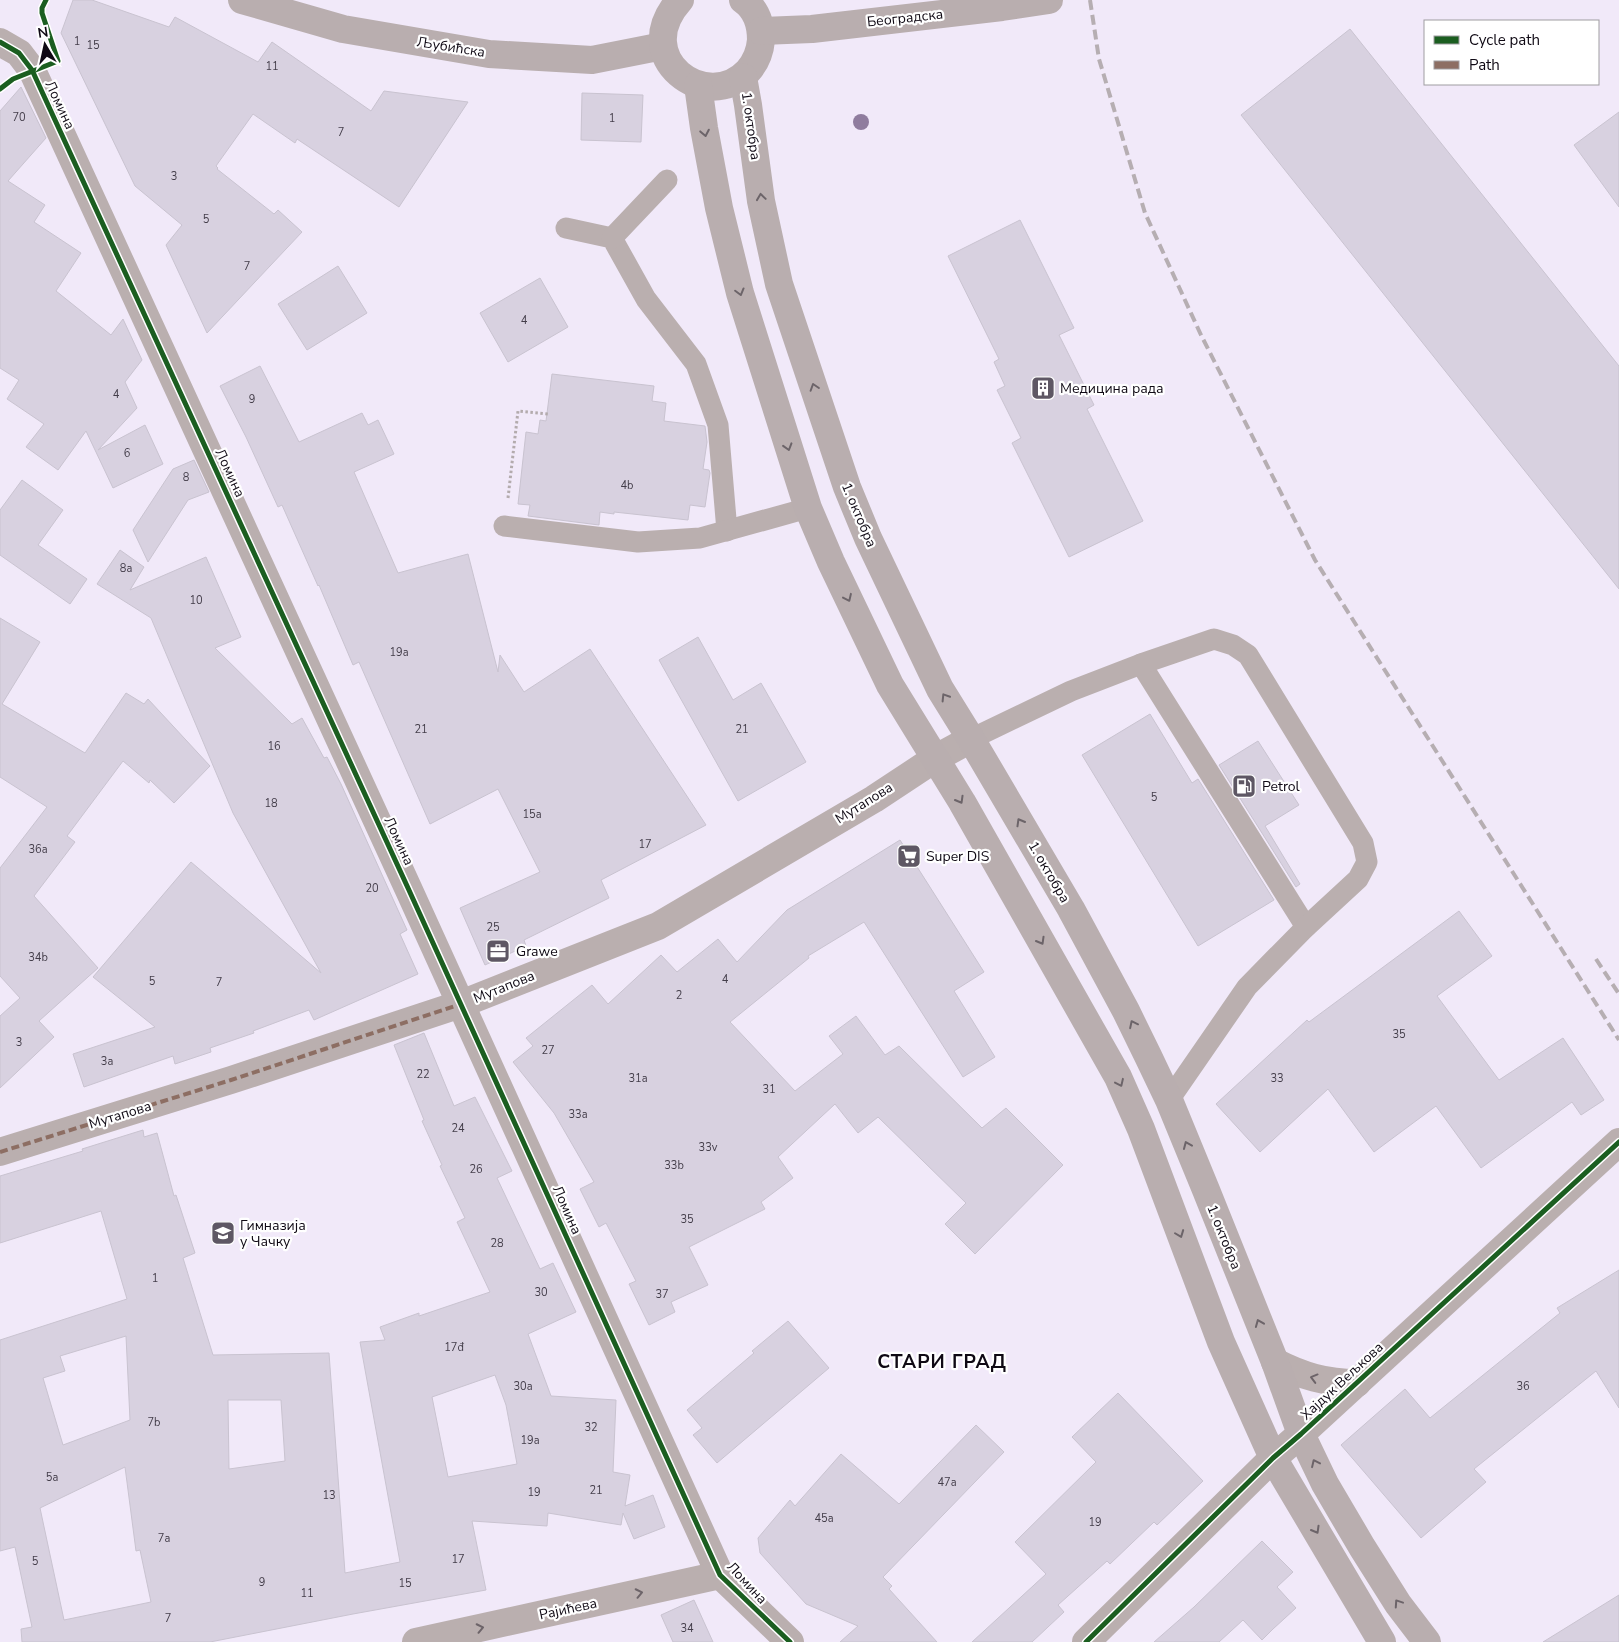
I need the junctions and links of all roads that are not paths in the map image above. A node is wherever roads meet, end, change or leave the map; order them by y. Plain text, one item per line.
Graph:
1 (242, 0) edge
2 (680, 0) edge
3 (743, 0) edge
4 (1049, 0) edge
5 (1001, 4) edge
6 (761, 31) junction
7 (0, 42) edge
8 (663, 46) junction
9 (743, 77) junction
10 (698, 85) junction
11 (667, 180) dead end
12 (566, 228) dead end
13 (612, 238) junction
14 (808, 508) junction
15 (504, 526) road end
16 (727, 531) junction
17 (1141, 664) junction
18 (971, 739) junction
19 (936, 758) junction
20 (1306, 927) junction
21 (461, 1004) junction
22 (1169, 1100) junction
23 (1619, 1142) edge
24 (0, 1152) edge
25 (1274, 1362) junction
26 (1357, 1383) junction
27 (1302, 1434) junction
28 (1273, 1458) junction
29 (720, 1575) junction
30 (416, 1642) edge
31 (790, 1642) edge
32 (1086, 1642) edge
33 (1382, 1642) edge
34 (1427, 1642) edge

1 - 8 main road, Љубићска
2 - 8 main road
3 - 6 main road
4 - 5 main road, Београдска
5 - 6 main road, Београдска
6 - 9 main road
7 - 21 street, Ломина
8 - 10 main road
9 - 10 main road
18 -> 9 main road, 1. октобра
10 -> 14 main road
11 - 13 lane
12 - 13 lane
13 - 16 lane
14 - 16 lane
14 -> 19 main road
15 - 16 lane
17 - 18 lane
17 - 20 lane
17 - 20 lane
18 - 19 street, Мутапова
22 -> 18 main road, 1. октобра
19 - 21 street, Мутапова
19 -> 28 main road
20 - 22 lane
21 - 24 street, Мутапова
21 - 29 street, Ломина
25 -> 22 main road, 1. октобра
23 - 26 street, Хајдук Вељкова
26 -> 25 street
25 - 27 main road, 1. октобра
26 - 27 street, Хајдук Вељкова
27 - 28 street, Хајдук Вељкова
34 -> 27 main road, 1. октобра
28 - 32 street, Хајдук Вељкова
28 -> 33 main road
30 -> 29 street, Рајићева
29 - 31 street, Ломина

